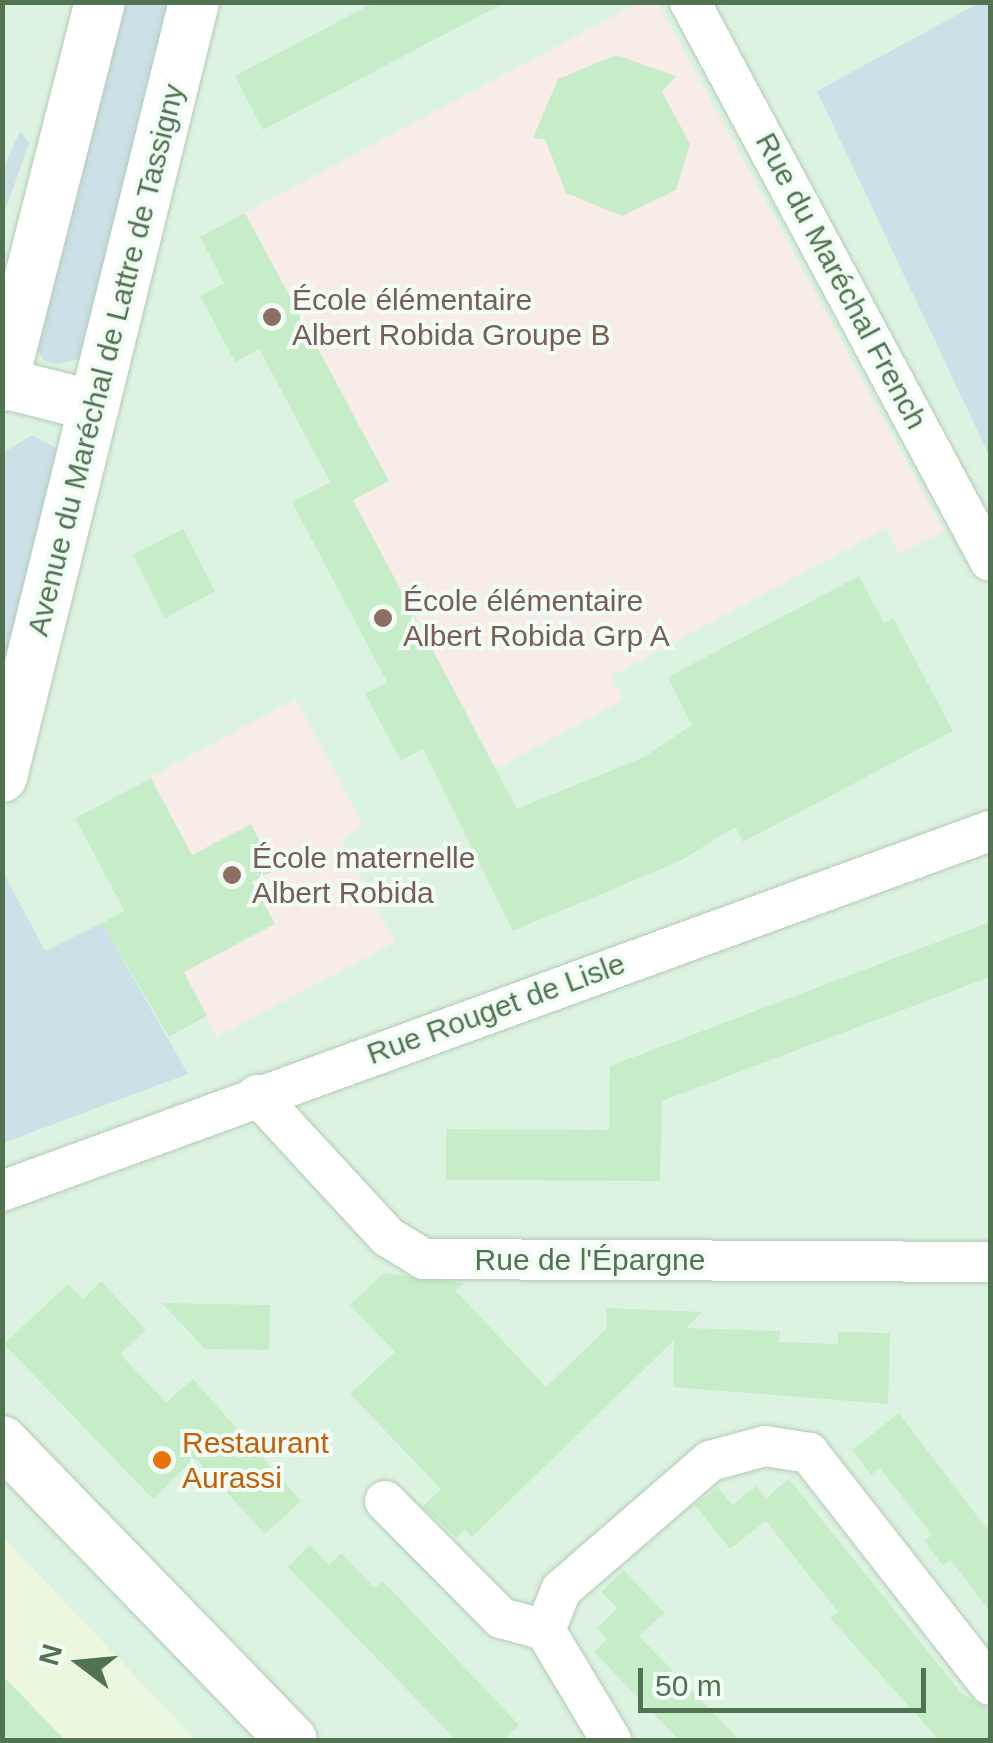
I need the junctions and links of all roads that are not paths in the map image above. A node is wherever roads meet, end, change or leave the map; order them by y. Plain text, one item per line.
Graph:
1 (100, 2) edge
2 (194, 2) edge
3 (690, 2) edge
4 (14, 292) edge
5 (3, 384) edge
6 (94, 406) junction
7 (990, 561) edge
8 (2, 776) edge
9 (990, 831) edge
10 (257, 1095) junction
11 (2, 1190) edge
12 (990, 1262) edge
13 (2, 1441) edge
14 (385, 1501) dead end
15 (544, 1630) junction
16 (990, 1685) edge
17 (594, 1735) edge
18 (292, 1740) edge

1 - 4 street
2 - 6 street, Avenue du Maréchal de Lattre de Tassigny
3 - 7 street, Rue du Maréchal French
4 - 5 street
5 - 6 street
6 - 8 street, Avenue du Maréchal de Lattre de Tassigny
9 - 10 street, Rue Rouget de Lisle
10 - 11 street, Rue Rouget de Lisle
10 - 12 street, Rue de l'Épargne
13 - 18 street
14 - 15 street
15 - 16 street
15 - 17 street

